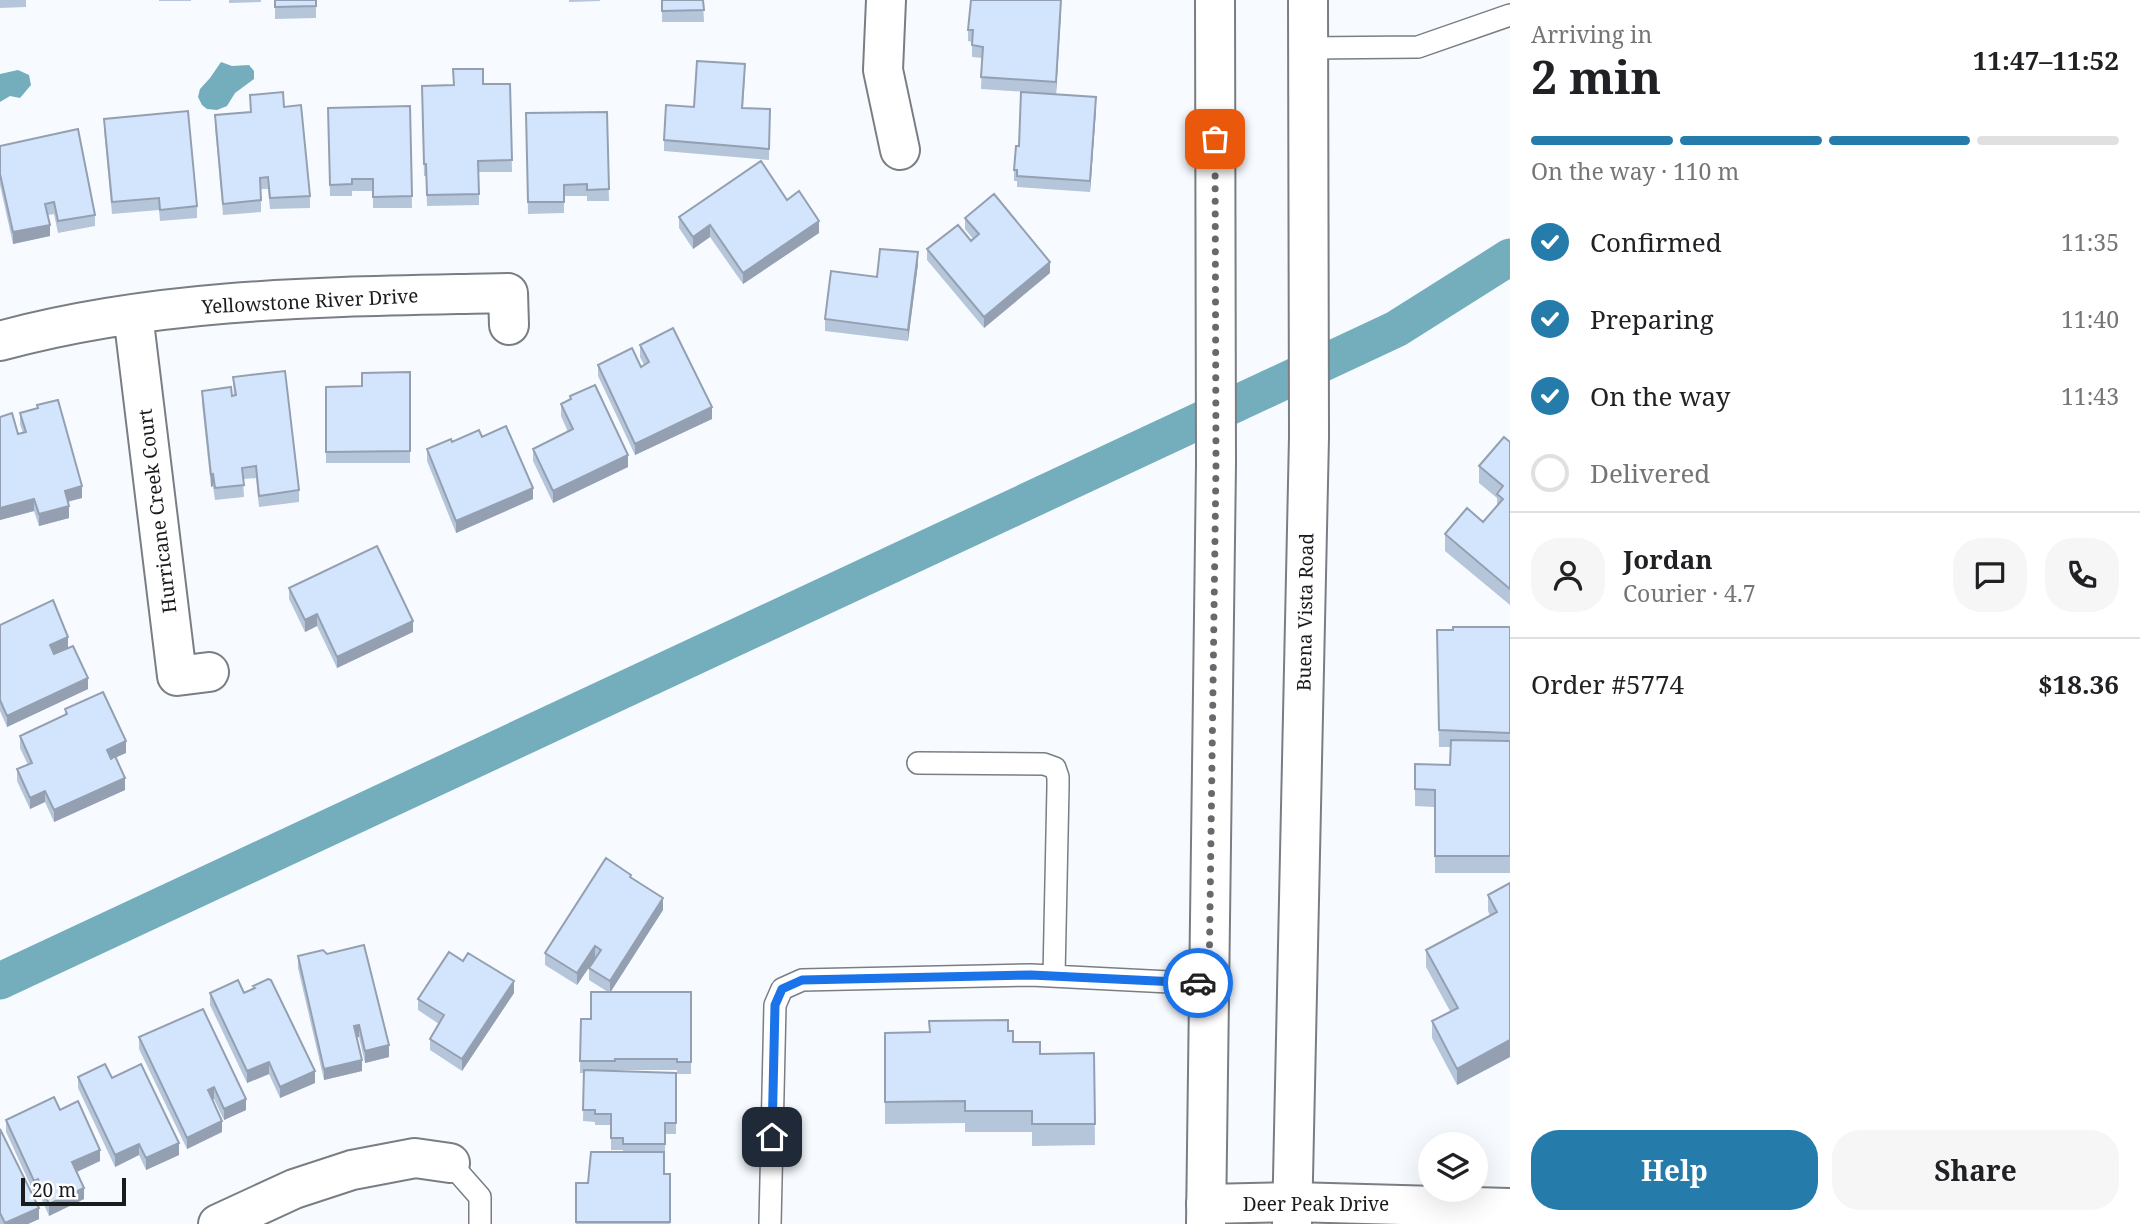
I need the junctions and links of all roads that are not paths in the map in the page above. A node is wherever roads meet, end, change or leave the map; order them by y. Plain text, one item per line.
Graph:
1 (886, 0) edge
2 (1215, 0) edge
3 (1308, 0) edge
4 (1510, 15) edge
5 (1308, 48) junction
6 (900, 150) dead end
7 (133, 314) junction
8 (509, 325) dead end
9 (0, 341) edge
10 (209, 672) dead end
11 (918, 763) dead end
12 (1054, 976) junction
13 (1209, 984) junction
14 (450, 1163) joint
15 (1510, 1208) edge
16 (1293, 1213) edge
17 (1206, 1214) edge
18 (218, 1224) edge
19 (480, 1224) edge
20 (770, 1224) edge

1 - 6 main road
2 - 13 main road
3 - 5 main road, Buena Vista Road
4 - 5 lane
5 - 16 main road, Buena Vista Road
7 - 8 main road, Yellowstone River Drive
7 - 9 main road, Yellowstone River Drive
7 - 10 main road, Hurricane Creek Court
11 - 12 lane
12 - 13 lane
12 - 20 lane
13 - 17 main road
14 - 18 main road
14 - 19 lane
15 - 16 main road, Deer Peak Drive
16 - 17 main road, Deer Peak Drive

